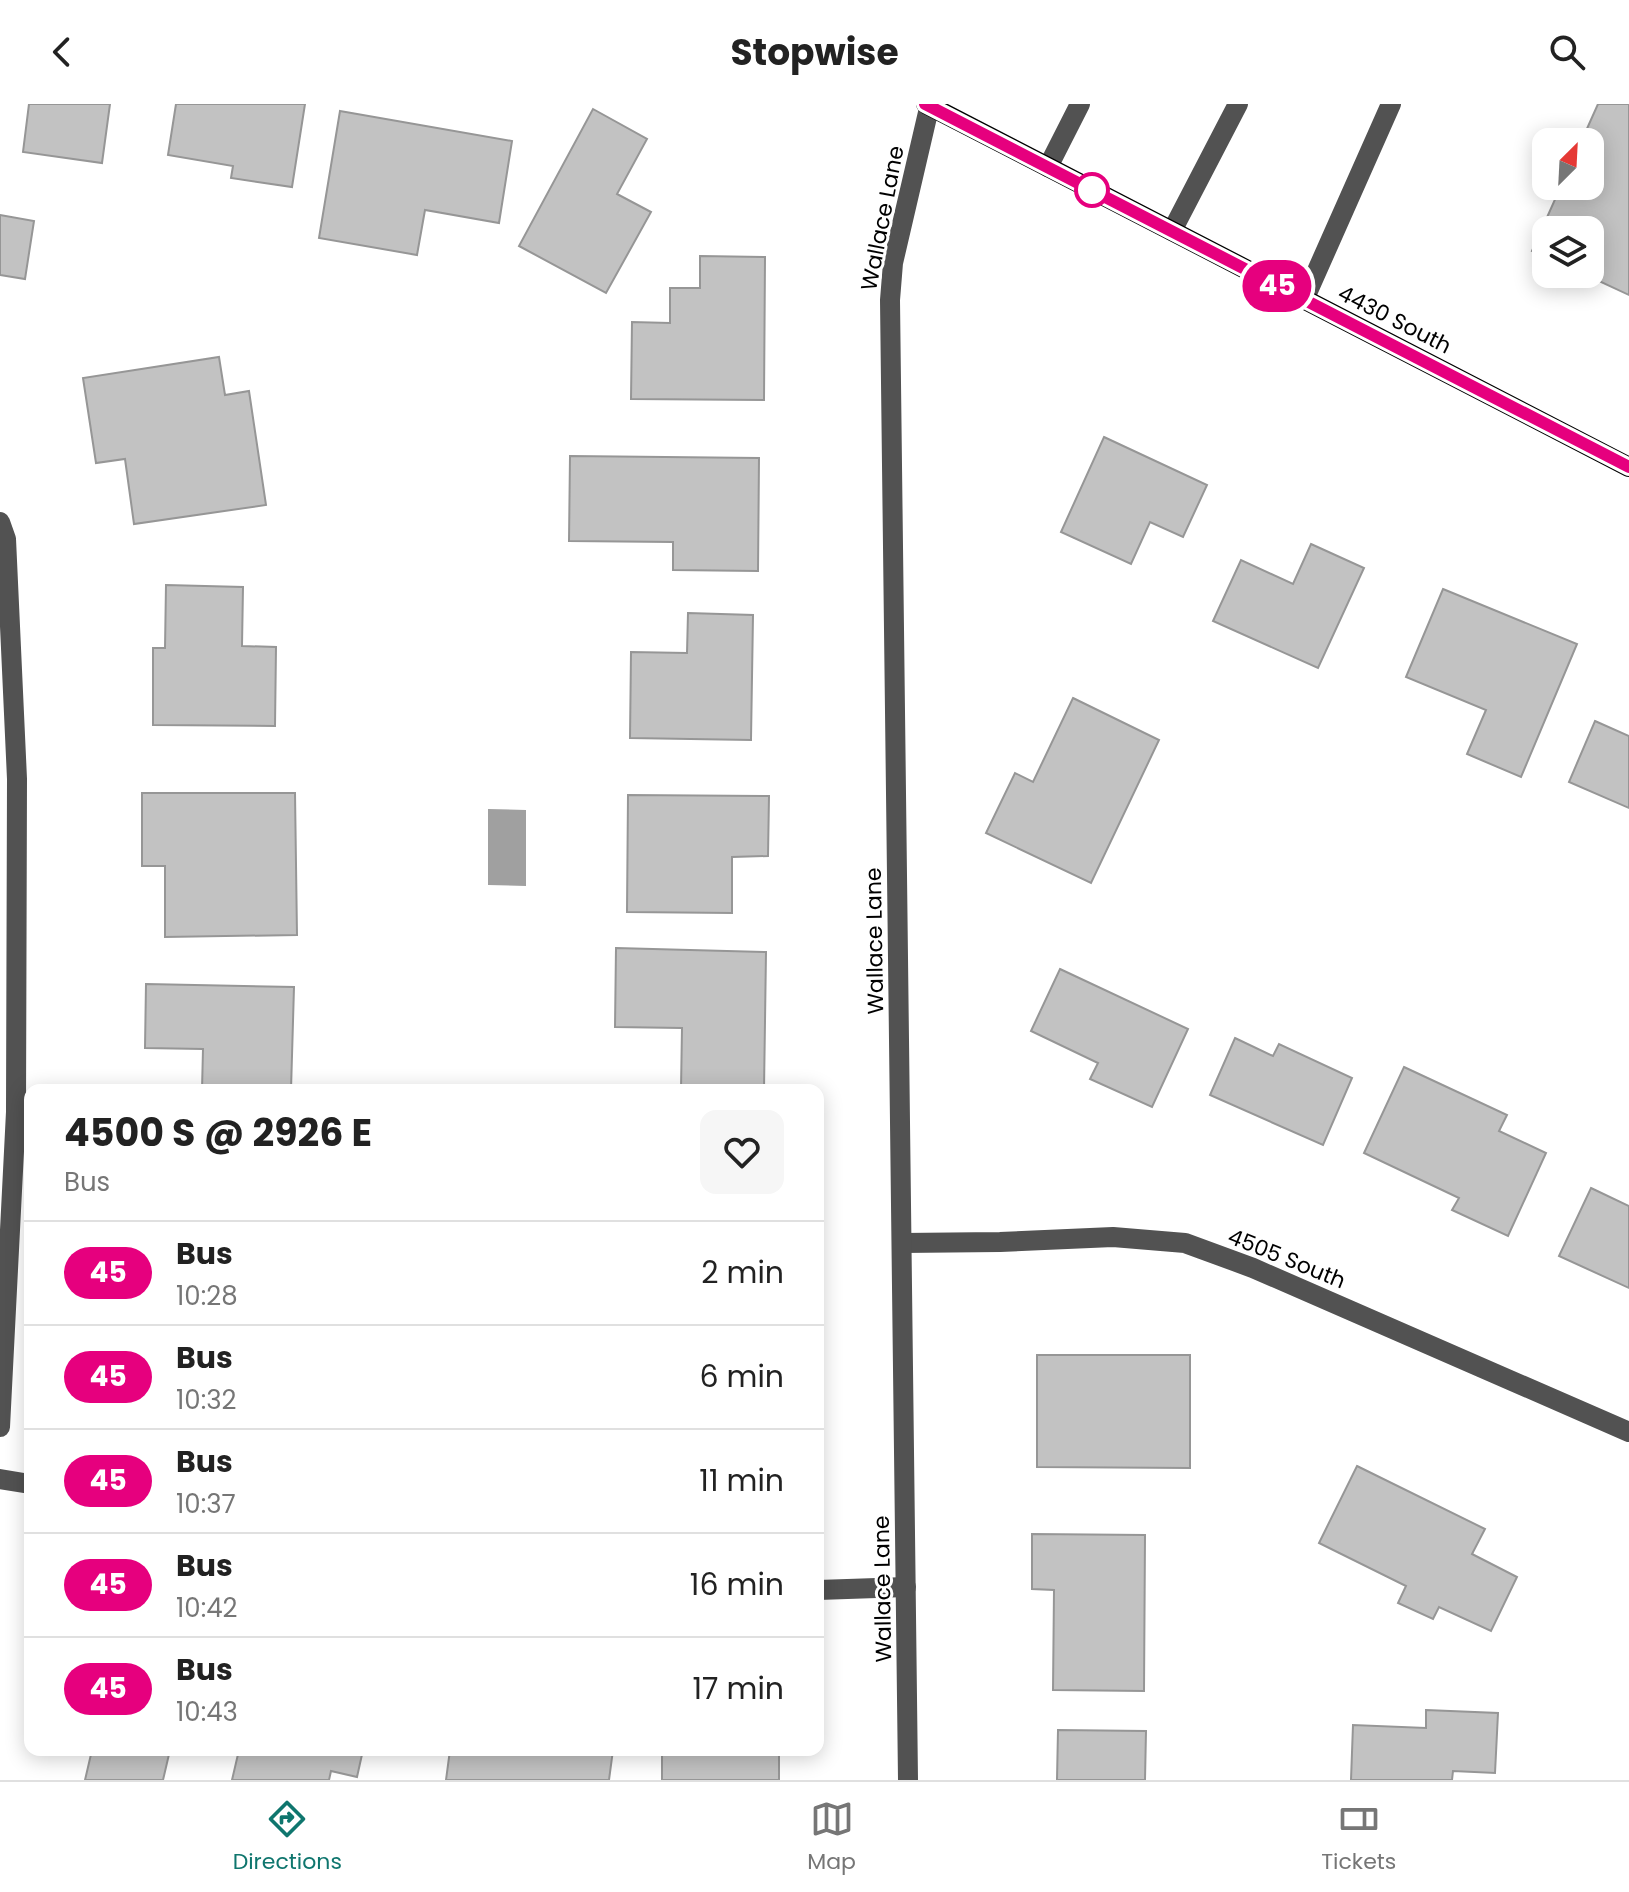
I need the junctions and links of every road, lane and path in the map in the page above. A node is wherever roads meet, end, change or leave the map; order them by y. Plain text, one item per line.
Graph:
1 (1080, 104) edge
2 (1238, 104) edge
3 (1391, 104) edge
4 (928, 105) edge
5 (1048, 167) junction
6 (1172, 231) junction
7 (1304, 300) junction
8 (1629, 467) edge
9 (0, 522) edge
10 (9, 779) edge
11 (902, 1243) junction
12 (0, 1427) edge
13 (1629, 1432) edge
14 (0, 1479) edge
15 (24, 1483) edge
16 (906, 1587) junction
17 (824, 1590) edge
18 (908, 1780) edge

1 - 5 street
2 - 6 street
3 - 7 street
4 - 5 main road, 4430 South
4 - 11 street, Wallace Lane
5 - 6 main road, 4430 South
6 - 7 main road, 4430 South
7 - 8 main road, 4430 South
9 - 10 street
10 - 12 street
11 - 13 street, 4505 South
11 - 16 street, Wallace Lane
14 - 15 street
16 - 17 street
16 - 18 street, Wallace Lane

